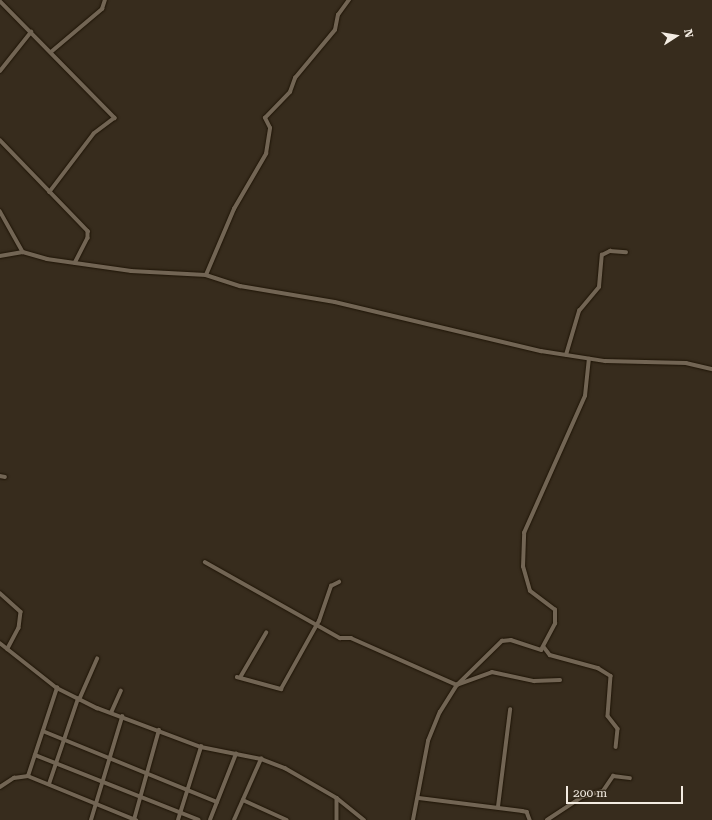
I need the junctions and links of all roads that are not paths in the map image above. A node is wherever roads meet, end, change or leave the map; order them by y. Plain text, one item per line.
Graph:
1 (105, 0) edge
2 (349, 0) edge
3 (0, 1) edge
4 (31, 32) junction
5 (51, 52) junction
6 (0, 71) edge
7 (0, 140) edge
8 (50, 192) junction
9 (0, 211) edge
10 (23, 252) junction
11 (626, 252) dead end
12 (0, 256) edge
13 (75, 263) junction
14 (206, 275) junction
15 (566, 355) junction
16 (589, 358) junction
17 (712, 369) edge
18 (0, 476) edge
19 (5, 477) dead end
20 (205, 562) dead end
21 (339, 582) dead end
22 (0, 593) edge
23 (316, 626) junction
24 (266, 634) dead end
25 (0, 643) edge
26 (544, 647) junction
27 (8, 649) junction
28 (97, 659) dead end
29 (560, 680) dead end
30 (458, 685) junction
31 (57, 688) junction
32 (121, 691) dead end
33 (79, 699) junction
34 (510, 710) dead end
35 (111, 713) junction
36 (122, 717) junction
37 (159, 730) junction
38 (43, 731) junction
39 (64, 741) junction
40 (616, 746) dead end
41 (201, 747) junction
42 (236, 754) junction
43 (35, 755) junction
44 (110, 759) junction
45 (261, 759) junction
46 (56, 763) junction
47 (148, 775) junction
48 (28, 776) junction
49 (630, 778) dead end
50 (104, 782) junction
51 (49, 784) junction
52 (0, 787) edge
53 (186, 790) junction
54 (141, 797) junction
55 (337, 798) junction
56 (420, 798) junction
57 (243, 800) junction
58 (217, 802) junction
59 (97, 804) junction
60 (498, 807) junction
61 (180, 813) junction
62 (92, 820) edge
63 (135, 820) edge
64 (178, 820) edge
65 (199, 820) edge
66 (210, 820) edge
67 (234, 820) edge
68 (287, 820) edge
69 (337, 820) edge
70 (364, 820) edge
71 (414, 820) edge
72 (530, 820) edge
73 (546, 820) edge

1 - 5 street
2 - 14 street
3 - 4 street
4 - 5 street
4 - 6 street
5 - 8 street
7 - 8 street
8 - 13 street
9 - 10 street
10 - 12 street
10 - 13 street
11 - 15 street
13 - 14 street
14 - 15 street
15 - 16 street
16 - 17 street
16 - 26 street
18 - 19 street
20 - 23 street
21 - 23 street
22 - 27 street
23 - 24 street
23 - 30 street
25 - 27 street
26 - 30 street
26 - 40 street
27 - 31 street
28 - 33 street
29 - 30 street
30 - 56 street
31 - 33 street
31 - 38 street
32 - 35 street
33 - 35 street
33 - 39 street
34 - 60 street
35 - 36 street
36 - 37 street
36 - 44 street
37 - 41 street
37 - 47 street
38 - 39 street
38 - 43 street
39 - 44 street
39 - 46 street
41 - 42 street
41 - 53 street
42 - 45 street
42 - 58 street
43 - 46 street
43 - 48 street
44 - 47 street
44 - 50 street
45 - 55 street
45 - 57 street
46 - 50 street
46 - 51 street
47 - 53 street
47 - 54 street
48 - 51 street
48 - 52 street
49 - 73 street
50 - 54 street
50 - 59 street
51 - 59 street
53 - 58 street
53 - 61 street
54 - 61 street
54 - 63 street
55 - 69 street
55 - 70 street
56 - 60 street
56 - 71 street
57 - 67 street
57 - 68 street
58 - 66 street
59 - 62 street
59 - 63 street
60 - 72 street
61 - 64 street
61 - 65 street

